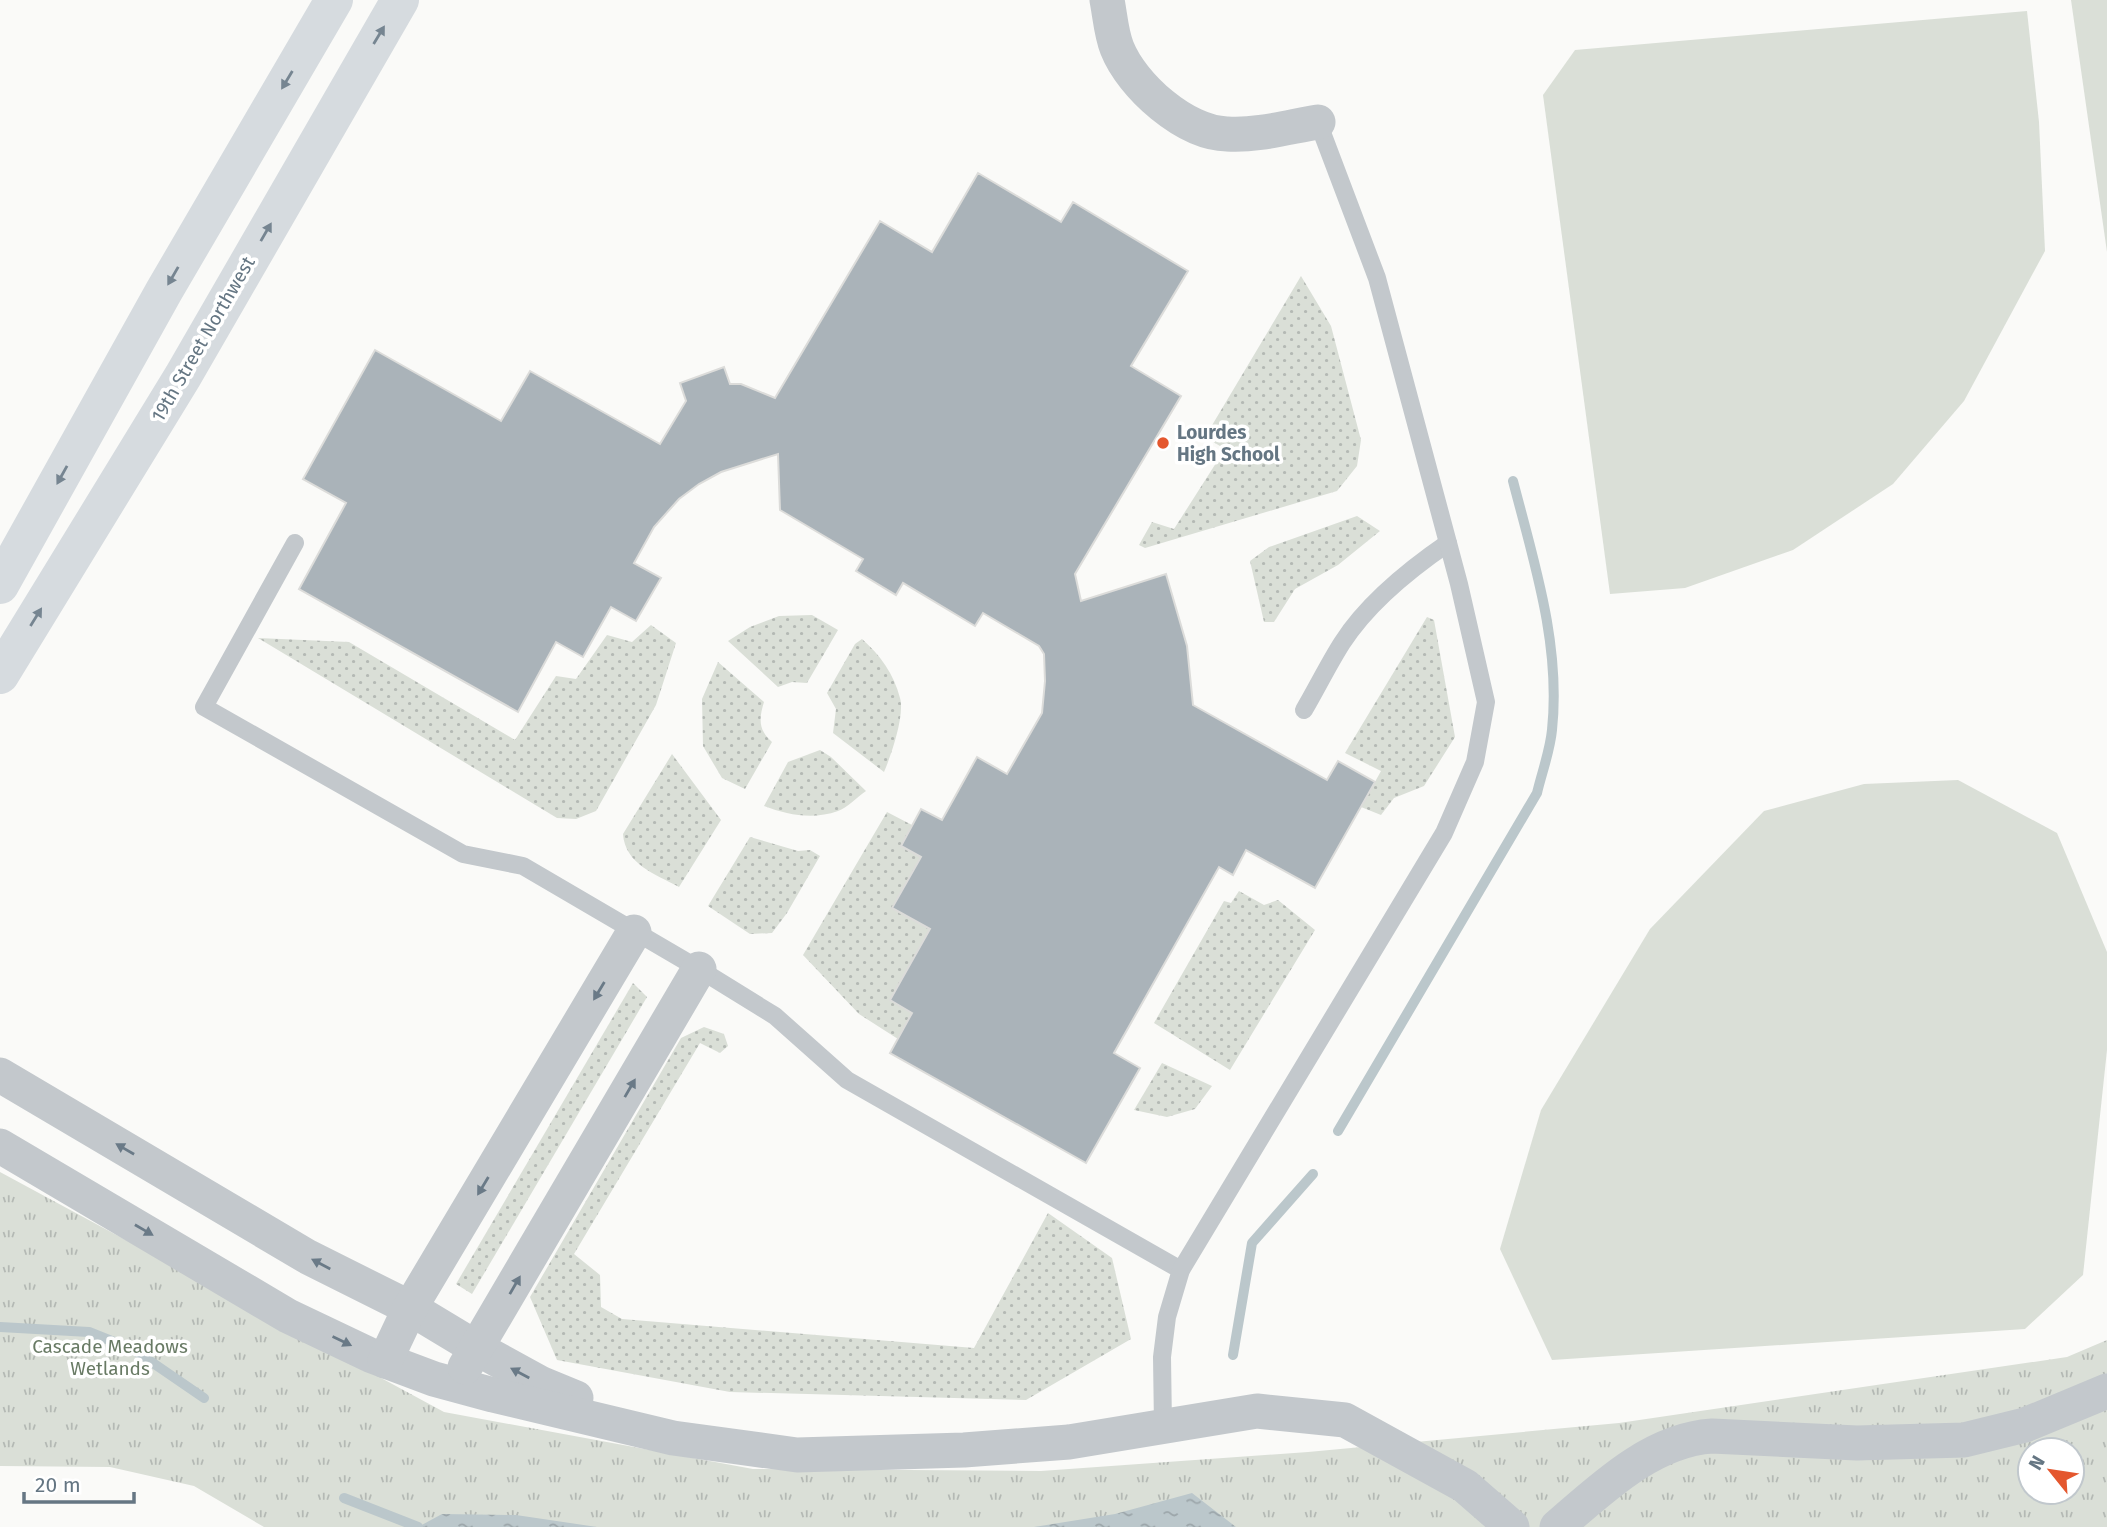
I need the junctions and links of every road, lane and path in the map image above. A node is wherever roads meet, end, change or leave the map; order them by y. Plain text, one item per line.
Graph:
1 (304, 0) edge
2 (334, 0) edge
3 (400, 0) edge
4 (1107, 0) edge
5 (309, 44) junction
6 (1318, 122) joint
7 (295, 543) dead end
8 (1448, 543) junction
9 (0, 585) edge
10 (0, 675) edge
11 (1304, 710) dead end
12 (634, 932) junction
13 (699, 969) junction
14 (0, 1076) edge
15 (0, 1146) edge
16 (1181, 1270) junction
17 (410, 1308) junction
18 (478, 1349) junction
19 (385, 1361) junction
20 (454, 1385) junction
21 (2107, 1391) edge
22 (1163, 1426) junction
23 (673, 1438) junction
24 (1512, 1527) edge
25 (1557, 1527) edge

1 - 5 main road
2 - 5 main road
10 -> 3 main road, 19th Street Northwest
4 - 6 street
5 -> 9 main road
6 - 8 lane
7 - 12 lane
8 - 11 lane
8 - 16 lane
12 - 13 lane
12 -> 17 street
13 - 16 lane
18 -> 13 street
17 -> 14 street
15 -> 19 street
16 - 22 lane
17 - 18 street
17 - 19 street
18 - 20 street
23 -> 18 street
19 - 20 street
20 - 23 street
21 - 25 street
22 - 23 street
22 - 24 street

